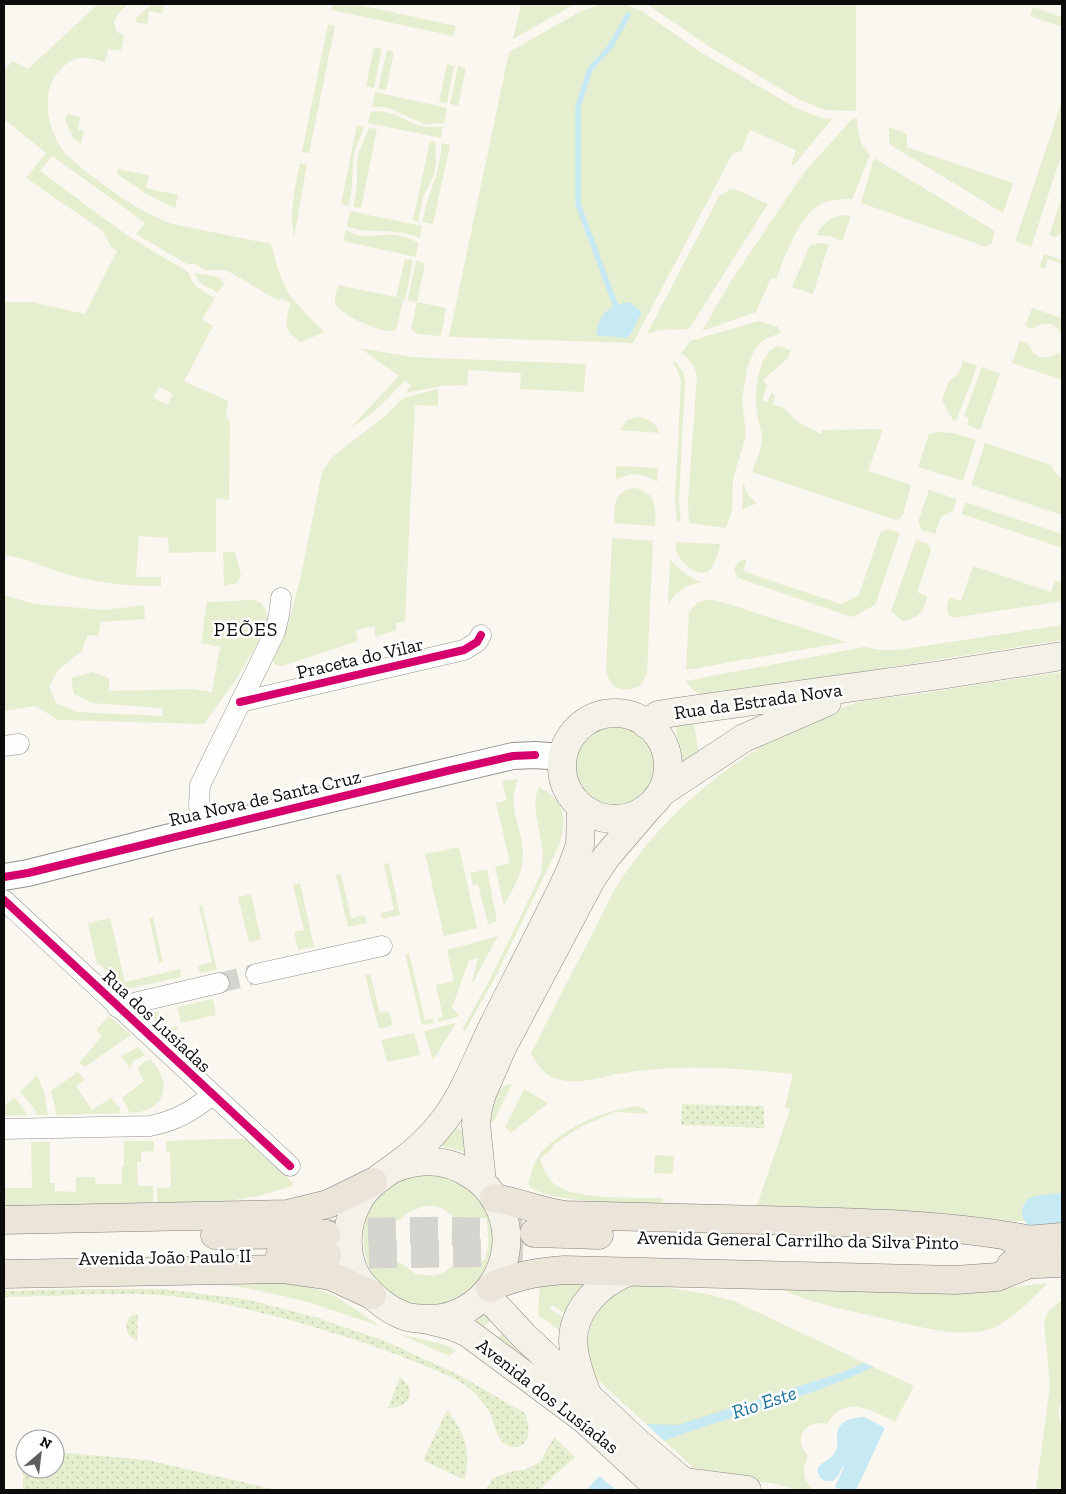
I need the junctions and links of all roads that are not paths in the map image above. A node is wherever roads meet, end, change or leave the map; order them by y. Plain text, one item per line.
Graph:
1 (281, 598) dead end
2 (481, 635) dead end
3 (1062, 656) edge
4 (872, 685) junction
5 (240, 702) junction
6 (646, 724) junction
7 (562, 758) junction
8 (656, 800) junction
9 (581, 807) junction
10 (202, 830) junction
11 (4, 877) edge
12 (4, 900) edge
13 (382, 946) dead end
14 (256, 974) tunnel mouth
15 (220, 983) tunnel mouth
16 (117, 1007) junction
17 (213, 1095) junction
18 (4, 1129) edge
19 (290, 1166) dead end
20 (382, 1176) junction
21 (488, 1190) junction
22 (4, 1220) edge
23 (1062, 1237) edge
24 (4, 1238) edge
25 (534, 1244) tunnel mouth
26 (1030, 1252) junction
27 (4, 1259) edge
28 (1062, 1263) edge
29 (628, 1272) junction
30 (4, 1274) edge
31 (487, 1292) junction
32 (372, 1295) junction
33 (424, 1319) junction
34 (587, 1395) junction
35 (679, 1488) edge
36 (747, 1490) edge

1 - 5 street
2 - 5 street, Praceta do Vilar
3 - 4 main road, Rua da Estrada Nova
4 - 6 main road, Rua da Estrada Nova
4 - 8 main road, Rua da Estrada Nova
5 - 10 street
6 - 7 main road
6 - 8 main road
7 - 9 main road
7 - 10 street, Rua Nova de Santa Cruz
8 - 9 main road
8 - 21 main road
9 - 20 main road
10 - 11 street, Rua Nova de Santa Cruz
12 - 16 street, Rua dos Lusíadas
13 - 14 street
15 - 16 street
16 - 17 street, Rua dos Lusíadas
17 - 18 street
17 - 19 street, Rua dos Lusíadas
20 - 21 main road
20 - 22 main road
20 - 32 main road
21 - 26 main road
21 - 31 main road
23 - 26 main road, Avenida General Carrilho da Silva Pinto
24 - 27 main road, Avenida João Paulo II
25 - 26 main road, Avenida General Carrilho da Silva Pinto
26 - 28 main road, Avenida General Carrilho da Silva Pinto
26 - 29 main road
29 - 31 main road
29 - 34 main road
30 - 32 main road
31 - 33 main road
31 - 34 main road, Avenida dos Lusíadas
32 - 33 main road
33 - 35 main road, Avenida dos Lusíadas
34 - 35 main road, Avenida dos Lusíadas
35 - 36 main road

